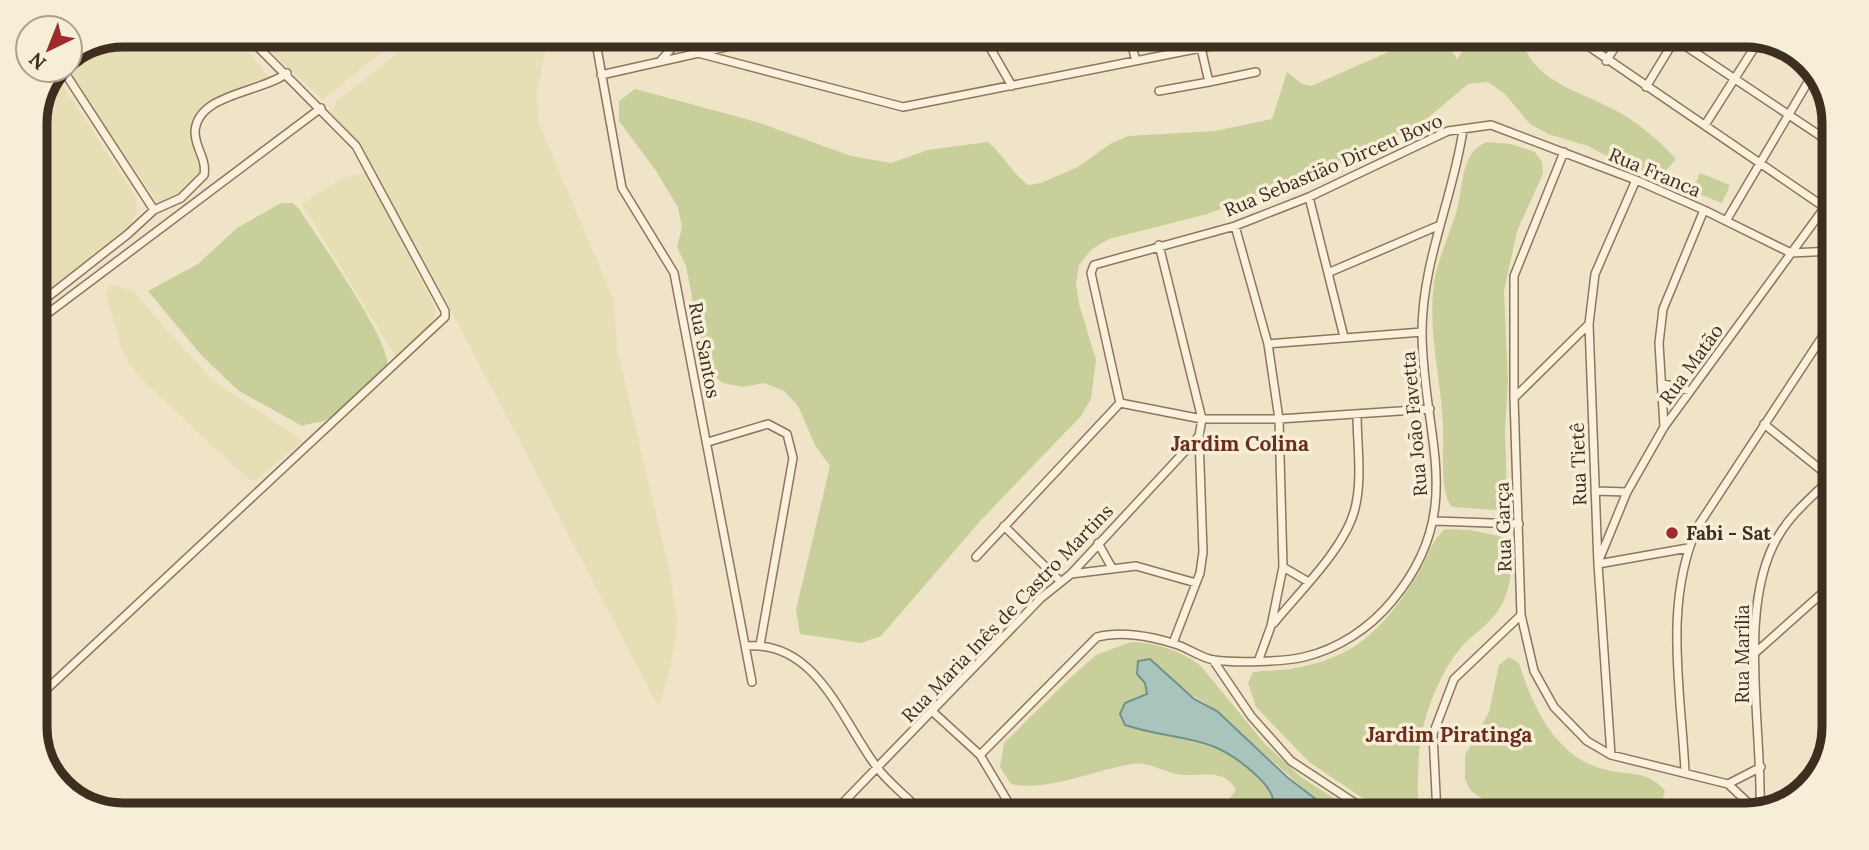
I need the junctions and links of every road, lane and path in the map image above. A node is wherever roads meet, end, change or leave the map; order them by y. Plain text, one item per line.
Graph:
1 (259, 47) edge
2 (596, 47) edge
3 (673, 47) edge
4 (725, 47) edge
5 (990, 47) edge
6 (1132, 47) edge
7 (1206, 47) edge
8 (1588, 47) edge
9 (1615, 47) edge
10 (1672, 47) edge
11 (1685, 47) edge
12 (1201, 48) junction
13 (1754, 48) edge
14 (698, 53) junction
15 (661, 61) junction
16 (1136, 61) junction
17 (1606, 61) junction
18 (1256, 72) dead end
19 (287, 73) junction
20 (601, 75) junction
21 (1734, 80) junction
22 (1809, 81) edge
23 (1209, 82) junction
24 (72, 84) edge
25 (1012, 86) junction
26 (1646, 87) junction
27 (1159, 91) dead end
28 (321, 108) junction
29 (1789, 114) junction
30 (1705, 125) junction
31 (1463, 130) junction
32 (1822, 137) edge
33 (1564, 152) junction
34 (1761, 161) junction
35 (1636, 180) junction
36 (1309, 197) junction
37 (1822, 205) edge
38 (1704, 209) junction
39 (154, 210) junction
40 (1822, 218) edge
41 (1726, 220) junction
42 (1440, 225) junction
43 (1236, 226) junction
44 (1159, 245) junction
45 (1822, 251) edge
46 (1791, 253) junction
47 (1330, 272) junction
48 (47, 298) edge
49 (47, 314) edge
50 (1589, 324) junction
51 (1422, 332) junction
52 (1344, 337) junction
53 (1821, 339) edge
54 (1268, 344) junction
55 (1661, 383) junction
56 (1690, 391) junction
57 (1514, 398) junction
58 (1119, 403) junction
59 (1430, 409) junction
60 (1357, 414) junction
61 (1279, 418) junction
62 (1202, 419) junction
63 (1764, 424) junction
64 (1664, 427) junction
65 (1199, 436) junction
66 (708, 442) junction
67 (1822, 471) edge
68 (1822, 486) edge
69 (1595, 491) junction
70 (1627, 492) junction
71 (1435, 521) junction
72 (1519, 524) junction
73 (1004, 526) junction
74 (1098, 543) junction
75 (1688, 548) junction
76 (976, 557) dead end
77 (1598, 564) junction
78 (1283, 567) junction
79 (1112, 568) junction
80 (1070, 574) junction
81 (1060, 581) junction
82 (1307, 582) junction
83 (1196, 583) junction
84 (1822, 593) edge
85 (1521, 615) junction
86 (1271, 626) junction
87 (1173, 643) junction
88 (760, 645) junction
89 (746, 646) junction
90 (1755, 653) junction
91 (1259, 659) junction
92 (1213, 660) junction
93 (752, 682) dead end
94 (47, 689) edge
95 (933, 712) junction
96 (980, 755) junction
97 (1611, 755) junction
98 (1761, 767) junction
99 (877, 768) junction
100 (1685, 771) junction
101 (1728, 784) junction
102 (1759, 801) edge
103 (843, 803) edge
104 (912, 803) edge
105 (1009, 803) edge
106 (1355, 803) edge
107 (1436, 803) edge
108 (1749, 803) edge

1 - 19 street
2 - 20 street, Rua Santos
3 - 15 street
4 - 14 street
5 - 25 street
6 - 16 street
7 - 12 street
8 - 17 street
9 - 17 street
10 - 26 street
11 - 21 street
12 - 16 street
12 - 23 street
13 - 21 street
14 - 15 street
14 - 25 street
15 - 20 street
16 - 25 street
17 - 26 street
18 - 23 street
19 - 28 street
19 - 39 street
20 - 66 street, Rua Santos
21 - 29 street
21 - 30 street
22 - 29 street
23 - 27 street
24 - 39 street
26 - 30 street
28 - 49 street
28 - 94 street
29 - 32 street
29 - 34 street
30 - 34 street
31 - 33 street, Rua Franca
31 - 36 street, Rua Sebastião Dirceu Bovo
31 - 42 street, Rua João Favetta
33 - 35 street, Rua Franca
33 - 57 street, Rua Garça
34 - 37 street
34 - 41 street
35 - 38 street, Rua Franca
35 - 50 street, Rua Tietê
36 - 43 street, Rua Sebastião Dirceu Bovo
36 - 47 street
38 - 41 street, Rua Franca
38 - 55 street
39 - 48 street
40 - 46 street, Rua Matão
41 - 46 street, Rua Franca
42 - 47 street
42 - 51 street, Rua João Favetta
43 - 44 street, Rua Sebastião Dirceu Bovo
43 - 54 street
44 - 58 street, Rua Sebastião Dirceu Bovo
44 - 62 street
45 - 46 street, Rua Franca
46 - 56 street, Rua Matão
47 - 52 street
50 - 57 street
50 - 69 street, Rua Tietê
51 - 52 street
51 - 59 street, Rua João Favetta
52 - 54 street
53 - 63 street
54 - 61 street
55 - 56 street
55 - 64 street
56 - 64 street, Rua Matão
57 - 72 street, Rua Garça
58 - 62 street
58 - 73 street
59 - 60 street
59 - 71 street, Rua João Favetta
60 - 61 street
60 - 82 street
61 - 62 street
61 - 78 street
62 - 65 street
63 - 67 street
63 - 75 street
64 - 70 street, Rua Matão
65 - 74 street, Rua Maria Inês de Castro Martins
65 - 83 street
66 - 88 street
66 - 89 street, Rua Santos
68 - 90 street, Rua Marília
69 - 70 street
69 - 77 street, Rua Tietê
70 - 77 street, Rua Matão
71 - 72 street
71 - 91 street, Rua João Favetta
72 - 85 street, Rua Garça
73 - 76 street
73 - 81 street
74 - 79 street
74 - 80 street, Rua Maria Inês de Castro Martins
75 - 77 street
75 - 100 street
77 - 97 street, Rua Tietê
78 - 82 street
78 - 86 street
79 - 80 street
79 - 83 street
80 - 81 street, Rua Maria Inês de Castro Martins
81 - 95 street, Rua Maria Inês de Castro Martins
82 - 86 street
83 - 87 street
84 - 90 street
85 - 97 street, Rua Garça
85 - 107 street
86 - 91 street
87 - 92 street, Rua João Favetta
87 - 96 street, Rua João Favetta
88 - 89 street
88 - 99 street
89 - 93 street, Rua Santos
90 - 98 street, Rua Marília
91 - 92 street, Rua João Favetta
92 - 106 street
95 - 96 street
95 - 99 street, Rua Maria Inês de Castro Martins
96 - 105 street
97 - 100 street, Rua Garça
98 - 101 street
98 - 102 street, Rua Marília
99 - 103 street, Rua Maria Inês de Castro Martins
99 - 104 street
100 - 101 street, Rua Garça
101 - 108 street, Rua Garça

